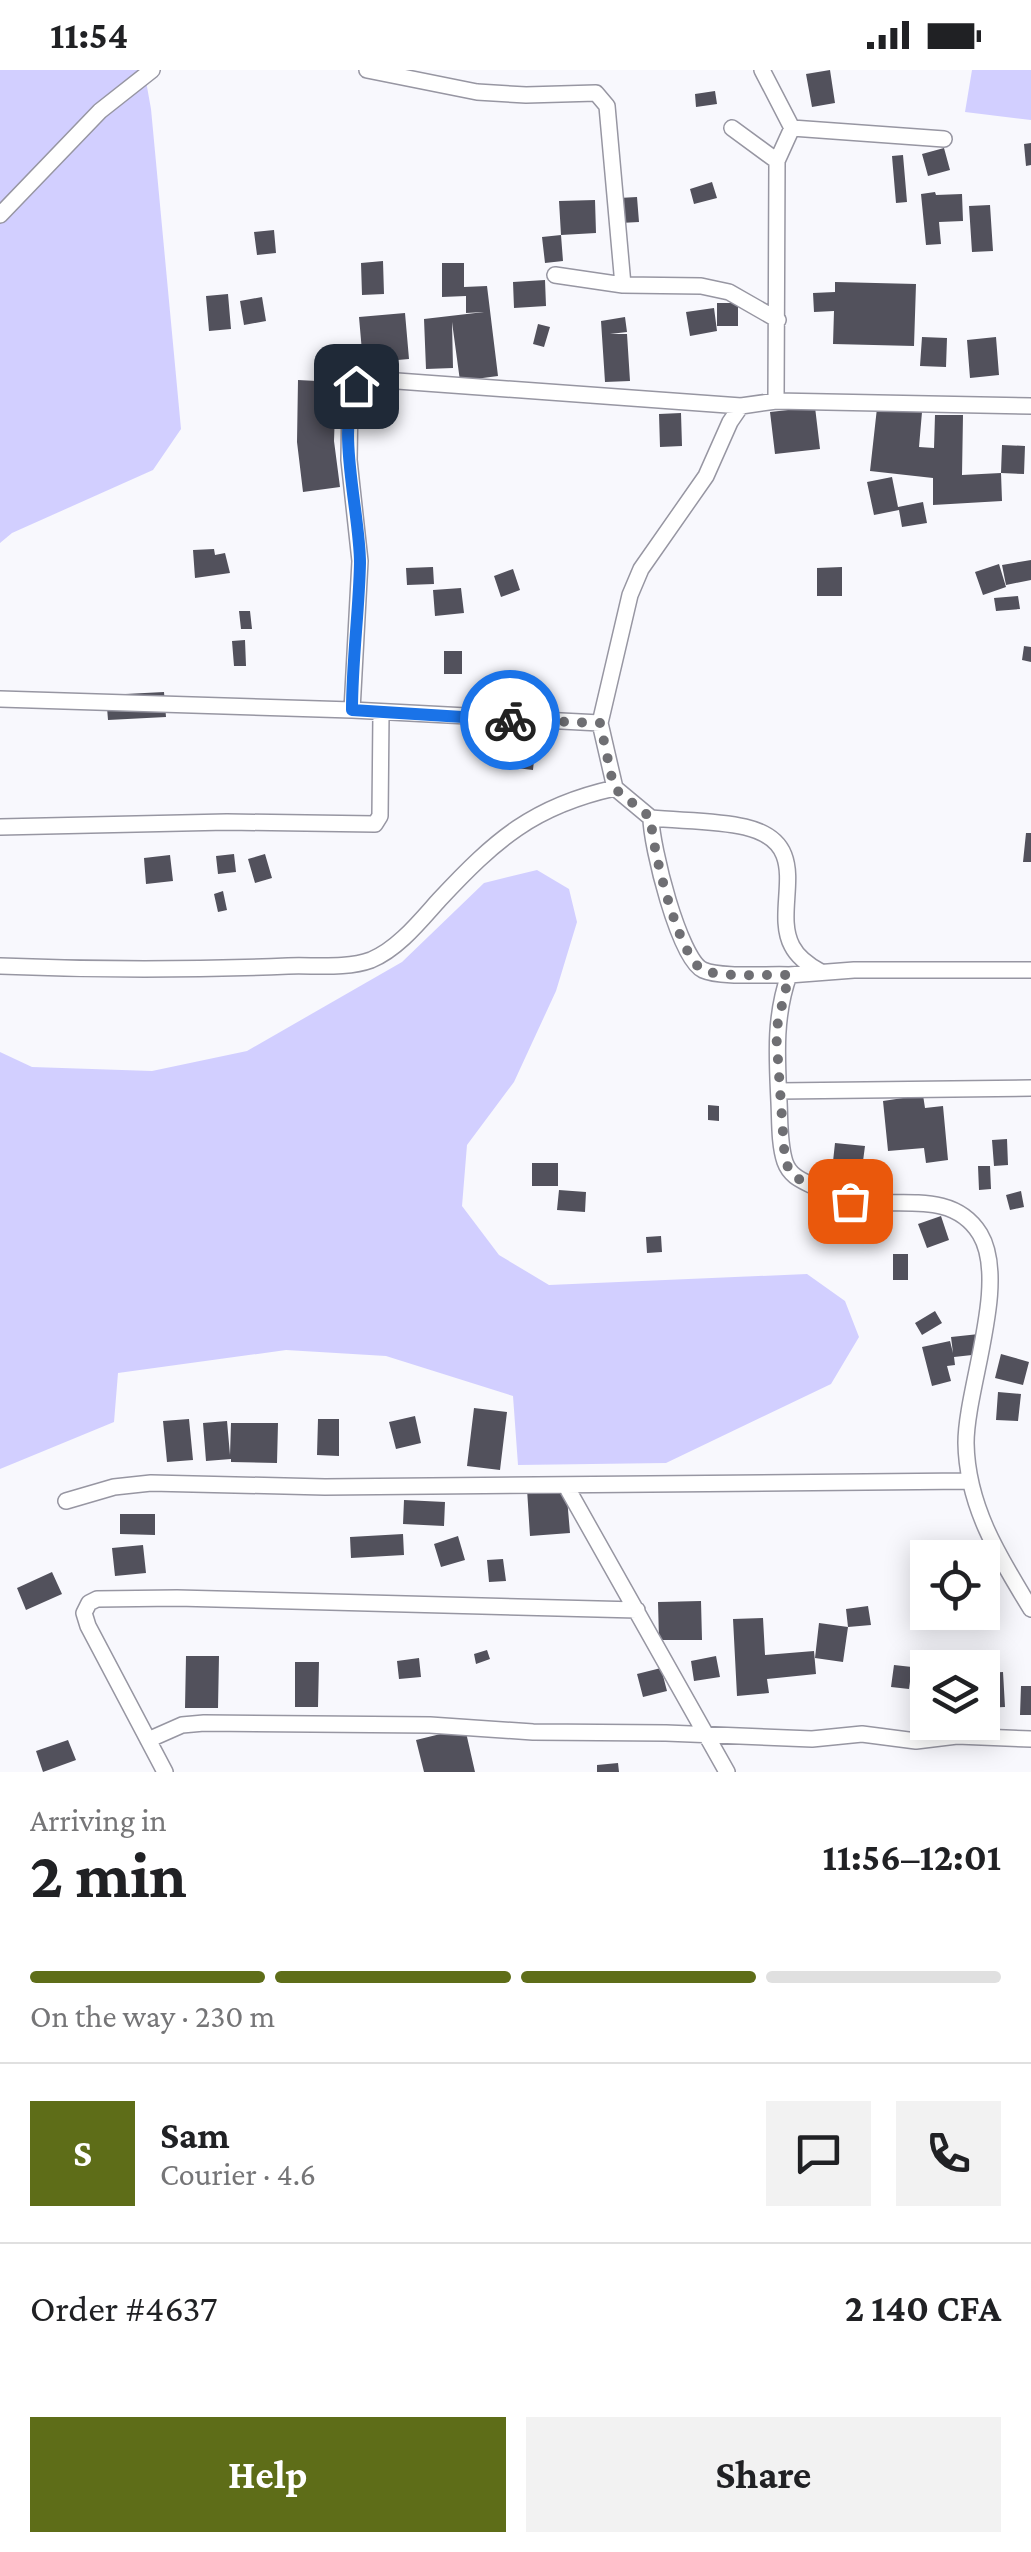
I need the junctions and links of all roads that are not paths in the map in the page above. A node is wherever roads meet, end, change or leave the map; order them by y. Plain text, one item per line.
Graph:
1 (152, 70) edge
2 (367, 70) edge
3 (762, 70) edge
4 (732, 128) dead end
5 (792, 128) junction
6 (944, 138) dead end
7 (777, 160) junction
8 (0, 215) edge
9 (555, 275) dead end
10 (623, 285) junction
11 (778, 320) junction
12 (776, 401) junction
13 (741, 406) junction
14 (1031, 406) edge
15 (0, 699) edge
16 (352, 710) junction
17 (381, 714) junction
18 (600, 723) junction
19 (614, 788) junction
20 (651, 818) junction
21 (0, 827) edge
22 (0, 966) edge
23 (1031, 970) edge
24 (821, 972) junction
25 (789, 975) junction
26 (1031, 1088) edge
27 (779, 1092) junction
28 (969, 1481) junction
29 (566, 1486) junction
30 (66, 1501) dead end
31 (1029, 1602) edge
32 (638, 1610) junction
33 (708, 1735) junction
34 (1031, 1739) edge
35 (148, 1740) junction
36 (165, 1772) edge
37 (727, 1772) edge

1 - 8 street
2 - 10 street
3 - 5 street
4 - 7 street
5 - 6 street
5 - 7 street
7 - 11 street
9 - 10 street
10 - 11 street
11 - 12 street
12 - 13 street
12 - 14 street
13 - 16 street
13 - 18 street
15 - 16 street
16 - 17 street
17 - 18 street
17 - 21 street
18 - 19 street
19 - 20 street
19 - 22 street
20 - 24 street
20 - 25 street
23 - 24 street
24 - 25 street
25 - 27 street
26 - 27 street
27 - 28 street
28 - 29 street
28 - 31 street
29 - 30 street
29 - 32 street
32 - 33 street
32 - 35 street
33 - 34 street
33 - 35 street
33 - 37 street
35 - 36 street

